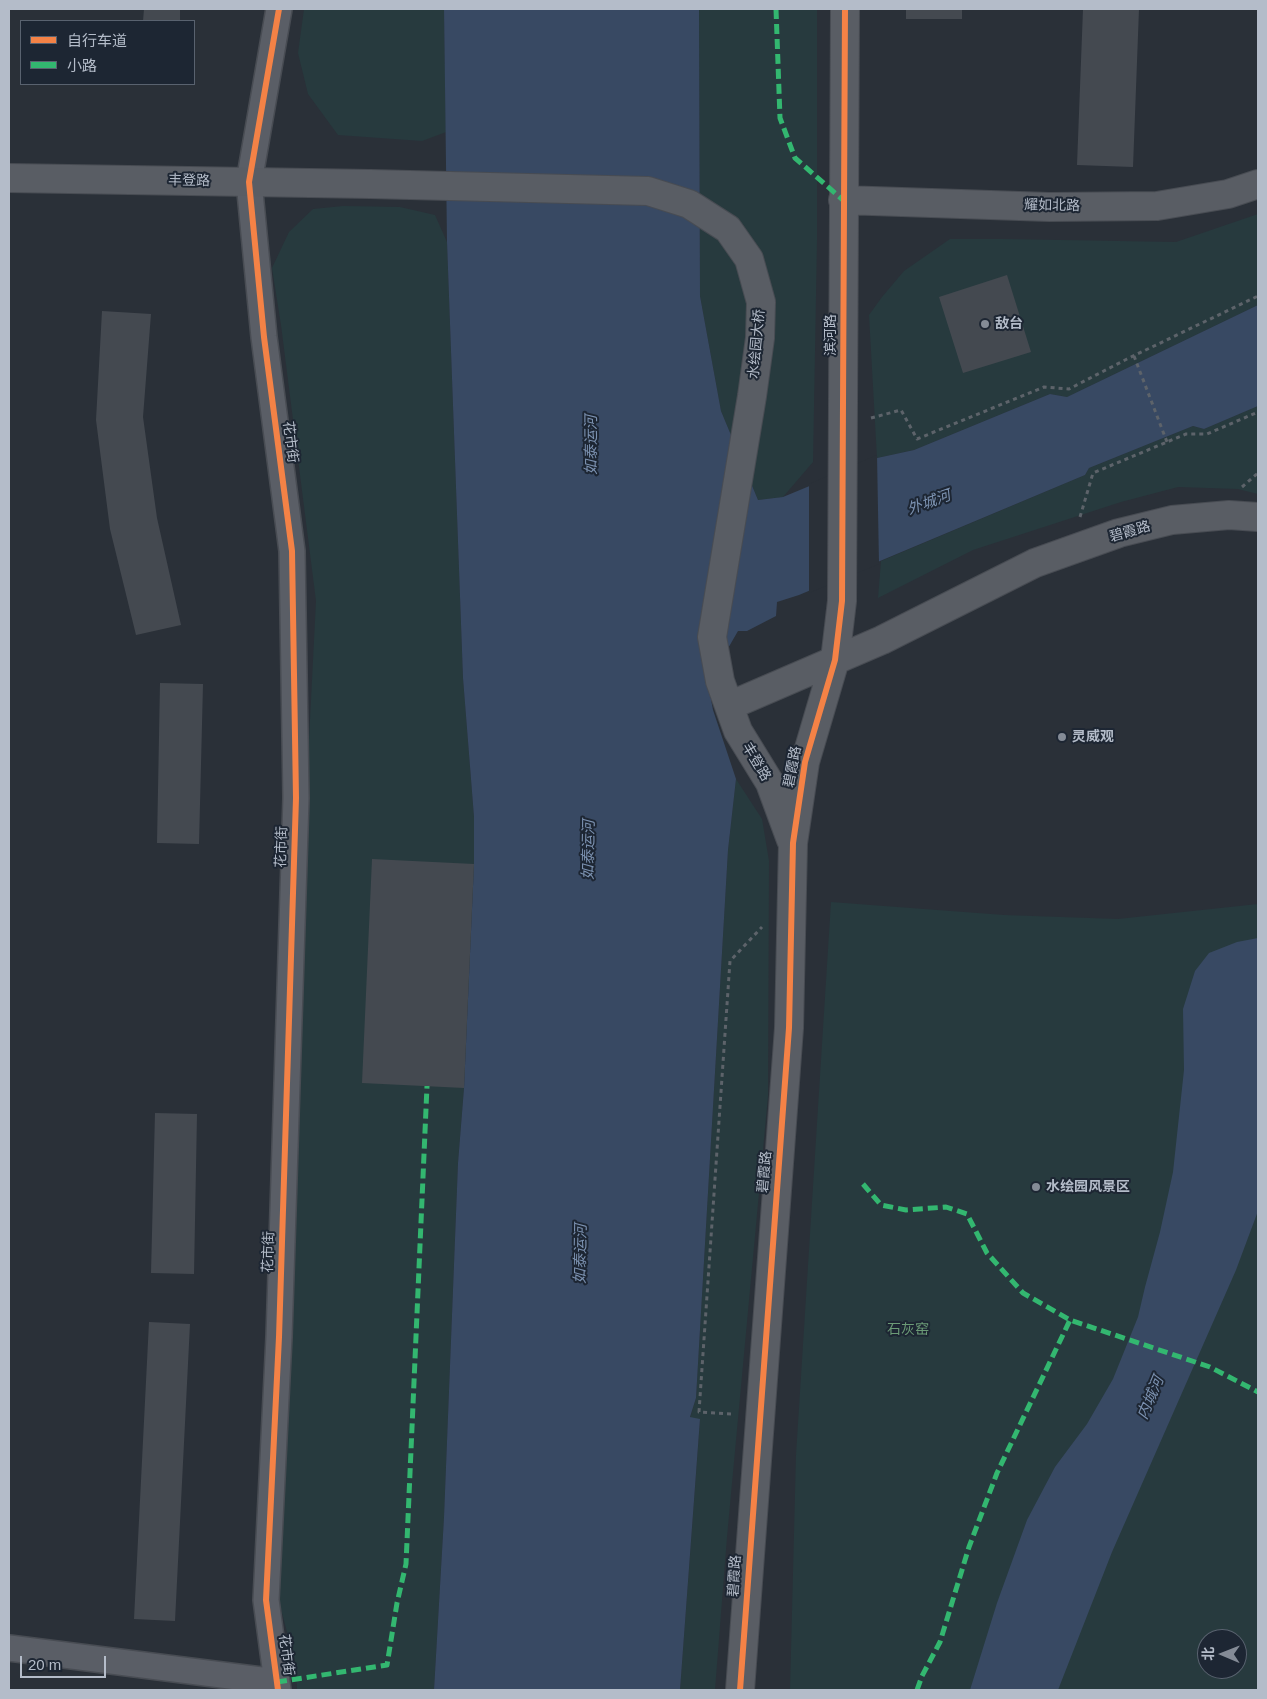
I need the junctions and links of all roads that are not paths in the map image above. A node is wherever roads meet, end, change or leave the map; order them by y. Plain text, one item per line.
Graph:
1 (279, 9) edge
2 (845, 9) edge
3 (9, 178) edge
4 (249, 182) junction
5 (370, 184) joint
6 (1258, 184) edge
7 (843, 200) junction
8 (1258, 518) edge
9 (835, 660) junction
10 (725, 693) junction
11 (792, 843) junction
12 (9, 1648) edge
13 (277, 1686) edge
14 (740, 1690) edge

1 - 4 street, 花市街
2 - 7 street, 滨河路
3 - 4 street, 丰登路
4 - 5 street, 丰登路
4 - 13 street, 花市街
5 - 10 street, 水绘园大桥
6 - 7 street, 耀如北路
7 - 9 street, 滨河路
8 - 9 street, 碧霞路
9 - 10 street
9 - 11 street, 碧霞路
10 - 11 street, 丰登路
11 - 14 street, 碧霞路
12 - 13 street

